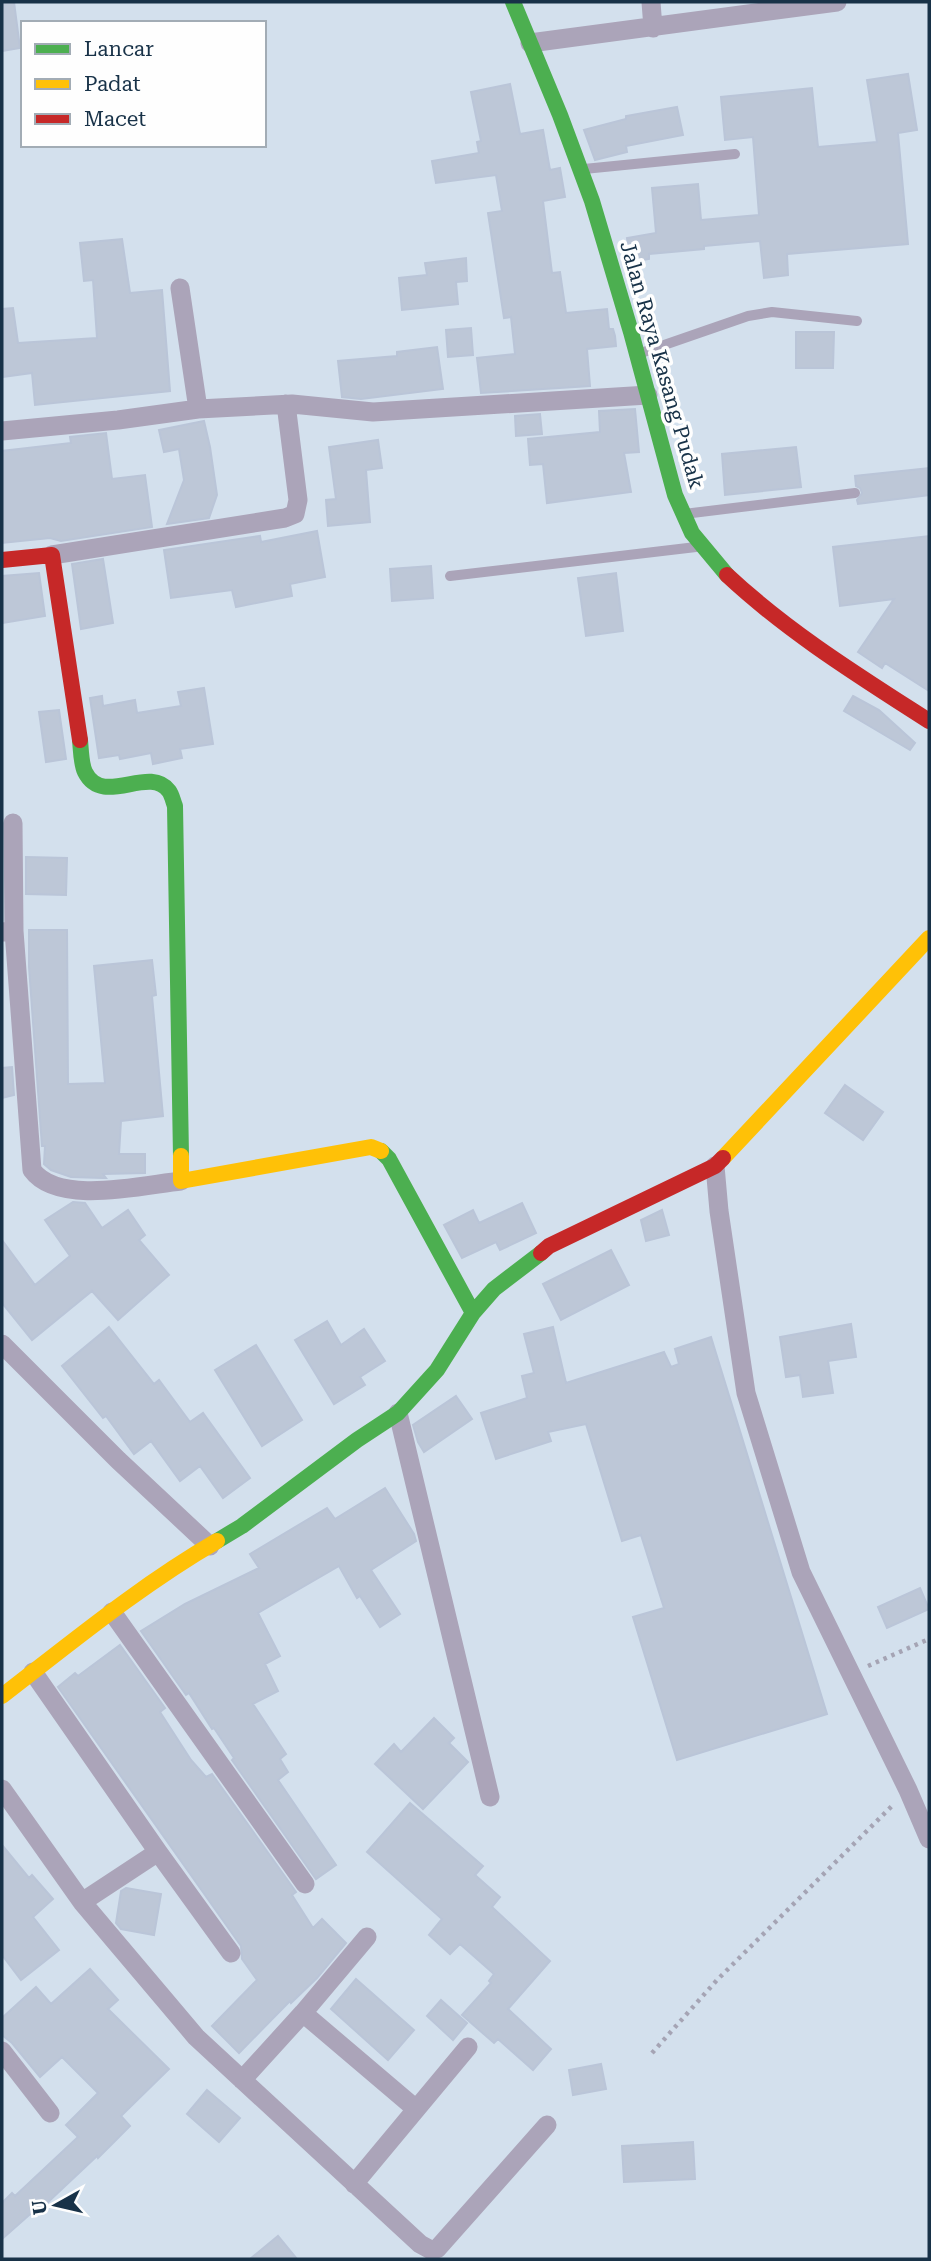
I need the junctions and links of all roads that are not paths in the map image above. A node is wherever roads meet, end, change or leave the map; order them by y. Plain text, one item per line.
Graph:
1 (513, 2) edge
2 (651, 2) edge
3 (837, 2) edge
4 (653, 28) junction
5 (530, 44) junction
6 (735, 154) dead end
7 (580, 170) junction
8 (180, 288) dead end
9 (857, 321) dead end
10 (637, 354) junction
11 (648, 395) junction
12 (286, 404) junction
13 (198, 409) junction
14 (2, 431) edge
15 (855, 493) dead end
16 (683, 514) junction
17 (700, 546) junction
18 (52, 555) junction
19 (2, 560) edge
20 (450, 576) dead end
21 (929, 721) edge
22 (13, 823) dead end
23 (8, 932) edge
24 (929, 938) edge
25 (715, 1166) junction
26 (181, 1181) junction
27 (473, 1313) junction
28 (2, 1344) edge
29 (398, 1413) junction
30 (210, 1546) junction
31 (112, 1612) junction
32 (33, 1672) junction
33 (2, 1696) edge
34 (2, 1789) edge
35 (489, 1797) dead end
36 (929, 1839) edge
37 (158, 1852) junction
38 (305, 1884) dead end
39 (82, 1902) junction
40 (367, 1937) dead end
41 (231, 1953) dead end
42 (303, 2013) junction
43 (468, 2047) dead end
44 (2, 2051) edge
45 (242, 2080) junction
46 (416, 2109) junction
47 (50, 2113) dead end
48 (547, 2125) dead end
49 (354, 2184) junction

1 - 5 street, Jalan Raya Kasang Pudak
2 - 4 street
3 - 4 street
4 - 5 street
5 - 7 street, Jalan Raya Kasang Pudak
6 - 7 lane
7 - 10 street, Jalan Raya Kasang Pudak
8 - 13 street
9 - 10 lane
10 - 11 street, Jalan Raya Kasang Pudak
11 - 12 street
11 - 16 street, Jalan Raya Kasang Pudak
12 - 13 street
12 - 18 street
13 - 14 street
15 - 16 lane
16 - 17 street, Jalan Raya Kasang Pudak
17 - 20 lane
17 - 21 street, Jalan Raya Kasang Pudak
18 - 19 street
18 - 26 street
22 - 23 street
23 - 26 street
24 - 25 street
25 - 27 street
25 - 36 street
26 - 27 street
27 - 29 street
28 - 30 street
29 - 30 street
29 - 35 street
30 - 31 street
31 - 32 street
31 - 38 street
32 - 33 street
32 - 37 street
34 - 39 street
37 - 39 street
37 - 41 street
39 - 45 street
40 - 42 street
42 - 45 street
42 - 46 street
43 - 46 street
44 - 47 street
45 - 49 street
46 - 49 street
48 - 49 street

